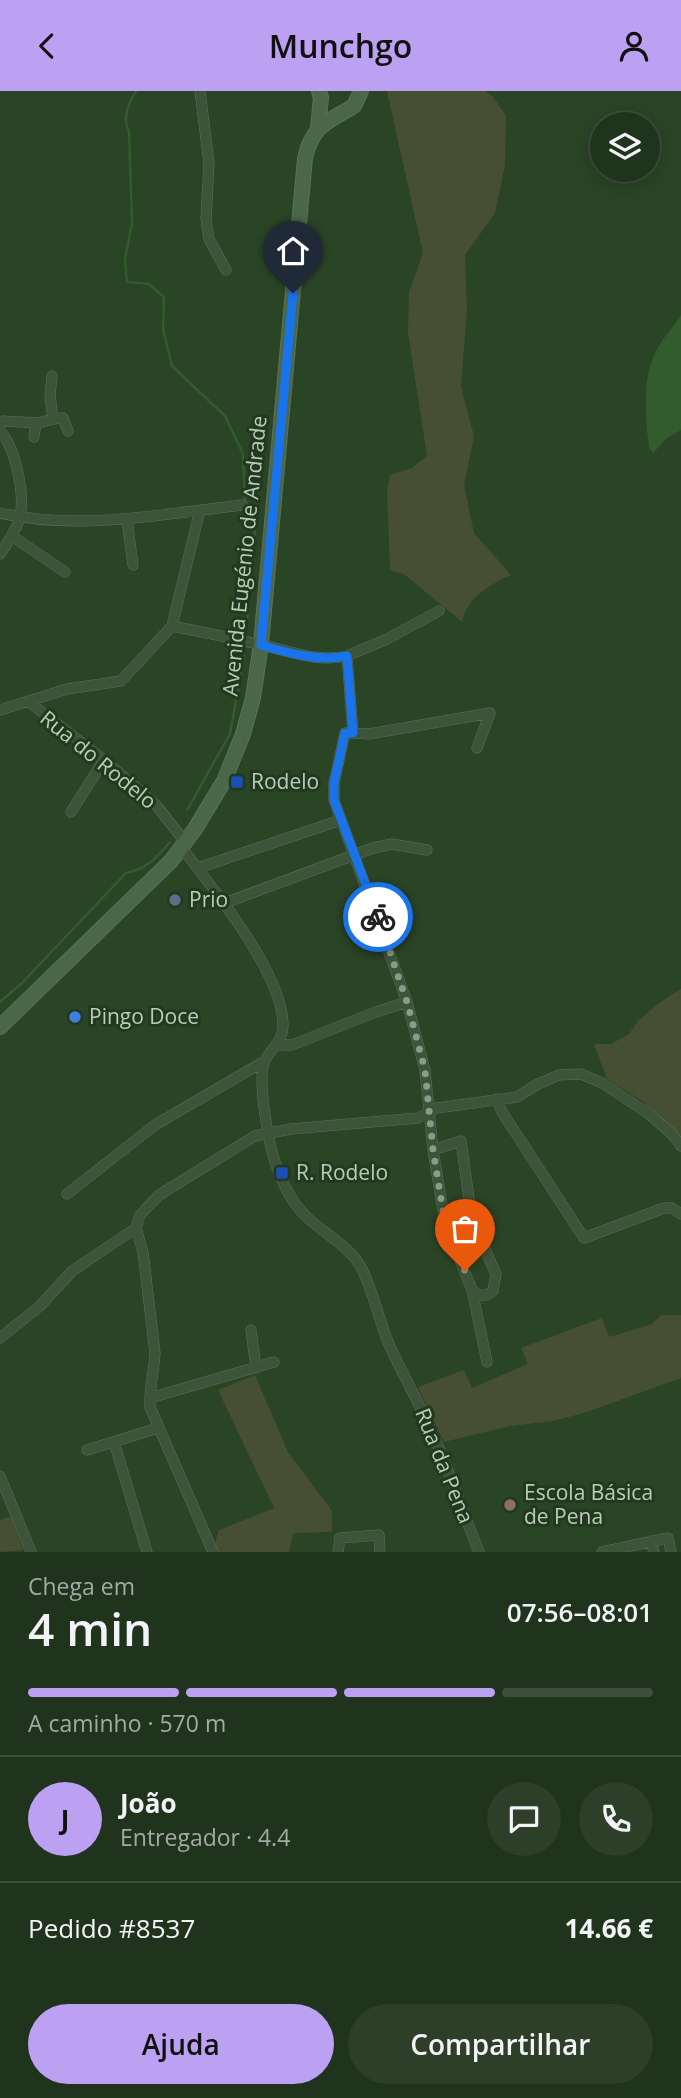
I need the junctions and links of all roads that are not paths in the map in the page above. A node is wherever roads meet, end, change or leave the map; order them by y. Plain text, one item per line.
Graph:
1 (200, 91) edge
2 (362, 92) edge
3 (320, 95) edge
4 (342, 111) junction
5 (318, 127) junction
6 (226, 270) dead end
7 (52, 376) dead end
8 (53, 419) junction
9 (36, 422) junction
10 (0, 423) edge
11 (0, 431) edge
12 (68, 431) dead end
13 (34, 437) dead end
14 (243, 505) dead end
15 (200, 510) junction
16 (0, 513) edge
17 (20, 518) junction
18 (127, 520) junction
19 (12, 536) junction
20 (0, 554) edge
21 (133, 565) dead end
22 (65, 572) dead end
23 (439, 611) dead end
24 (172, 626) junction
25 (261, 645) junction
26 (347, 656) junction
27 (29, 702) junction
28 (0, 710) edge
29 (353, 733) junction
30 (477, 748) dead end
31 (104, 760) junction
32 (71, 811) dead end
33 (341, 820) junction
34 (184, 846) junction
35 (427, 850) dead end
36 (353, 854) junction
37 (198, 868) junction
38 (225, 903) junction
39 (407, 1002) junction
40 (0, 1027) edge
41 (278, 1045) junction
42 (265, 1061) junction
43 (497, 1099) junction
44 (430, 1112) junction
45 (269, 1133) junction
46 (681, 1146) edge
47 (433, 1150) junction
48 (67, 1194) dead end
49 (681, 1214) edge
50 (136, 1228) junction
51 (472, 1290) junction
52 (251, 1330) dead end
53 (0, 1338) edge
54 (274, 1362) dead end
55 (487, 1362) dead end
56 (256, 1368) junction
57 (150, 1398) junction
58 (158, 1428) junction
59 (114, 1441) junction
60 (87, 1450) dead end
61 (0, 1476) edge
62 (653, 1547) edge
63 (31, 1552) edge
64 (146, 1552) edge
65 (213, 1552) edge
66 (338, 1552) edge
67 (380, 1552) edge
68 (479, 1552) edge
69 (602, 1552) edge
70 (671, 1552) edge

1 - 6 street
2 - 4 main road
3 - 4 main road, Avenida Eugénio de Andrade
3 - 5 main road, Avenida Eugénio de Andrade
4 - 5 main road
5 - 25 main road, Avenida Eugénio de Andrade
7 - 8 street
8 - 9 street
8 - 12 street
9 - 10 street
9 - 13 street
11 - 17 street
14 - 15 street
15 - 18 street
15 - 24 street
16 - 17 street
17 - 18 street
17 - 19 street
18 - 21 street
19 - 20 street
19 - 22 street
23 - 26 street
24 - 25 street
24 - 27 street
25 - 26 street
25 - 34 main road, Avenida Eugénio de Andrade
26 - 29 street
27 - 28 street, Rua do Rodelo
27 - 31 street, Rua do Rodelo
29 - 30 street
29 - 33 street
31 - 32 street
31 - 34 street, Rua do Rodelo
33 - 36 street
33 - 37 street
34 - 37 street, Rua do Rodelo
34 - 40 main road, Avenida Eugénio de Andrade
35 - 36 street
36 - 38 street
36 - 39 street
37 - 38 street, Rua do Rodelo
38 - 41 street, Rua do Rodelo
39 - 41 street
39 - 44 street
41 - 42 street
42 - 45 street
42 - 48 street
43 - 44 street
43 - 46 street
43 - 49 street
44 - 45 street
44 - 47 street
45 - 50 street
45 - 68 street, Rua da Pena
47 - 51 street
47 - 51 street
50 - 53 street
50 - 57 street
51 - 55 street
52 - 56 street
54 - 56 street
56 - 57 street
57 - 58 street
58 - 59 street
58 - 65 street
59 - 60 street
59 - 64 street
61 - 63 street
62 - 69 street
62 - 70 street
66 - 67 street

